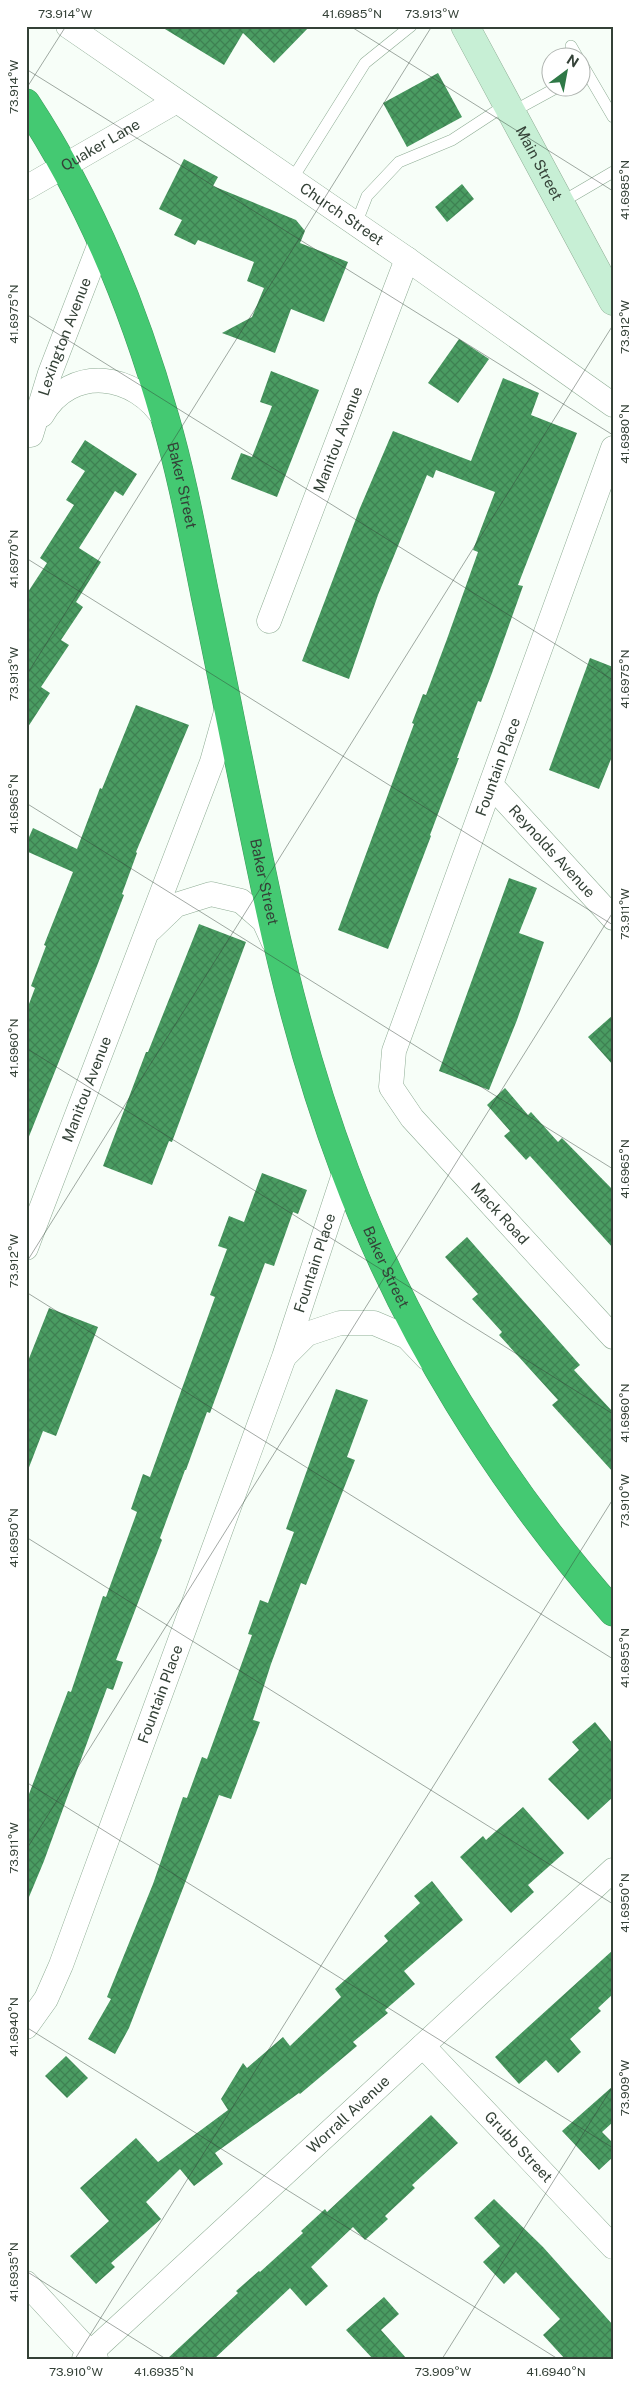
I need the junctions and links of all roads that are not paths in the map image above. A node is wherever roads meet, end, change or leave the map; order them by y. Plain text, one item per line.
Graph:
1 (411, 26) edge
2 (465, 26) edge
3 (70, 27) edge
4 (592, 83) edge
5 (542, 94) edge
6 (175, 102) junction
7 (26, 103) edge
8 (509, 108) junction
9 (613, 117) edge
10 (63, 166) junction
11 (613, 172) edge
12 (292, 181) junction
13 (26, 188) edge
14 (560, 203) junction
15 (356, 224) junction
16 (101, 241) junction
17 (407, 259) junction
18 (613, 301) edge
19 (613, 405) edge
20 (166, 421) junction
21 (28, 440) edge
22 (613, 448) edge
23 (269, 621) dead end
24 (228, 705) junction
25 (491, 785) junction
26 (613, 918) edge
27 (147, 932) junction
28 (280, 955) junction
29 (391, 1087) joint
30 (345, 1171) junction
31 (26, 1248) edge
32 (613, 1337) edge
33 (284, 1357) junction
34 (442, 1374) junction
35 (613, 1612) edge
36 (613, 1870) edge
37 (26, 2027) edge
38 (423, 2046) junction
39 (613, 2247) edge
40 (26, 2283) edge
41 (90, 2357) edge

1 - 12 lane
2 - 8 street, Main Street
3 - 6 street, Church Street
4 - 9 lane
5 - 8 lane
6 - 10 street, Quaker Lane
6 - 12 street, Church Street
7 - 10 highway, Baker Street
8 - 14 street, Main Street
8 - 15 lane
10 - 13 street, Quaker Lane
10 - 16 highway, Baker Street
11 - 14 lane
12 - 15 street, Church Street
14 - 18 street, Main Street
15 - 17 street, Church Street
16 - 20 highway, Baker Street
16 - 21 street, Lexington Avenue
17 - 19 street, Church Street
17 - 23 street, Manitou Avenue
20 - 21 street, Lexington Avenue
20 - 24 highway, Baker Street
22 - 25 street, Fountain Place
24 - 27 street, Manitou Avenue
24 - 28 highway, Baker Street
25 - 26 street, Reynolds Avenue
25 - 29 street, Fountain Place
27 - 28 street, Manitou Avenue
27 - 31 street, Manitou Avenue
28 - 30 highway, Baker Street
29 - 32 street, Mack Road
30 - 33 street, Fountain Place
30 - 34 highway, Baker Street
33 - 34 street, Fountain Place
33 - 37 street, Fountain Place
34 - 35 highway, Baker Street
36 - 38 street, Worrall Avenue
38 - 39 street, Grubb Street
38 - 41 street, Worrall Avenue
40 - 41 street

